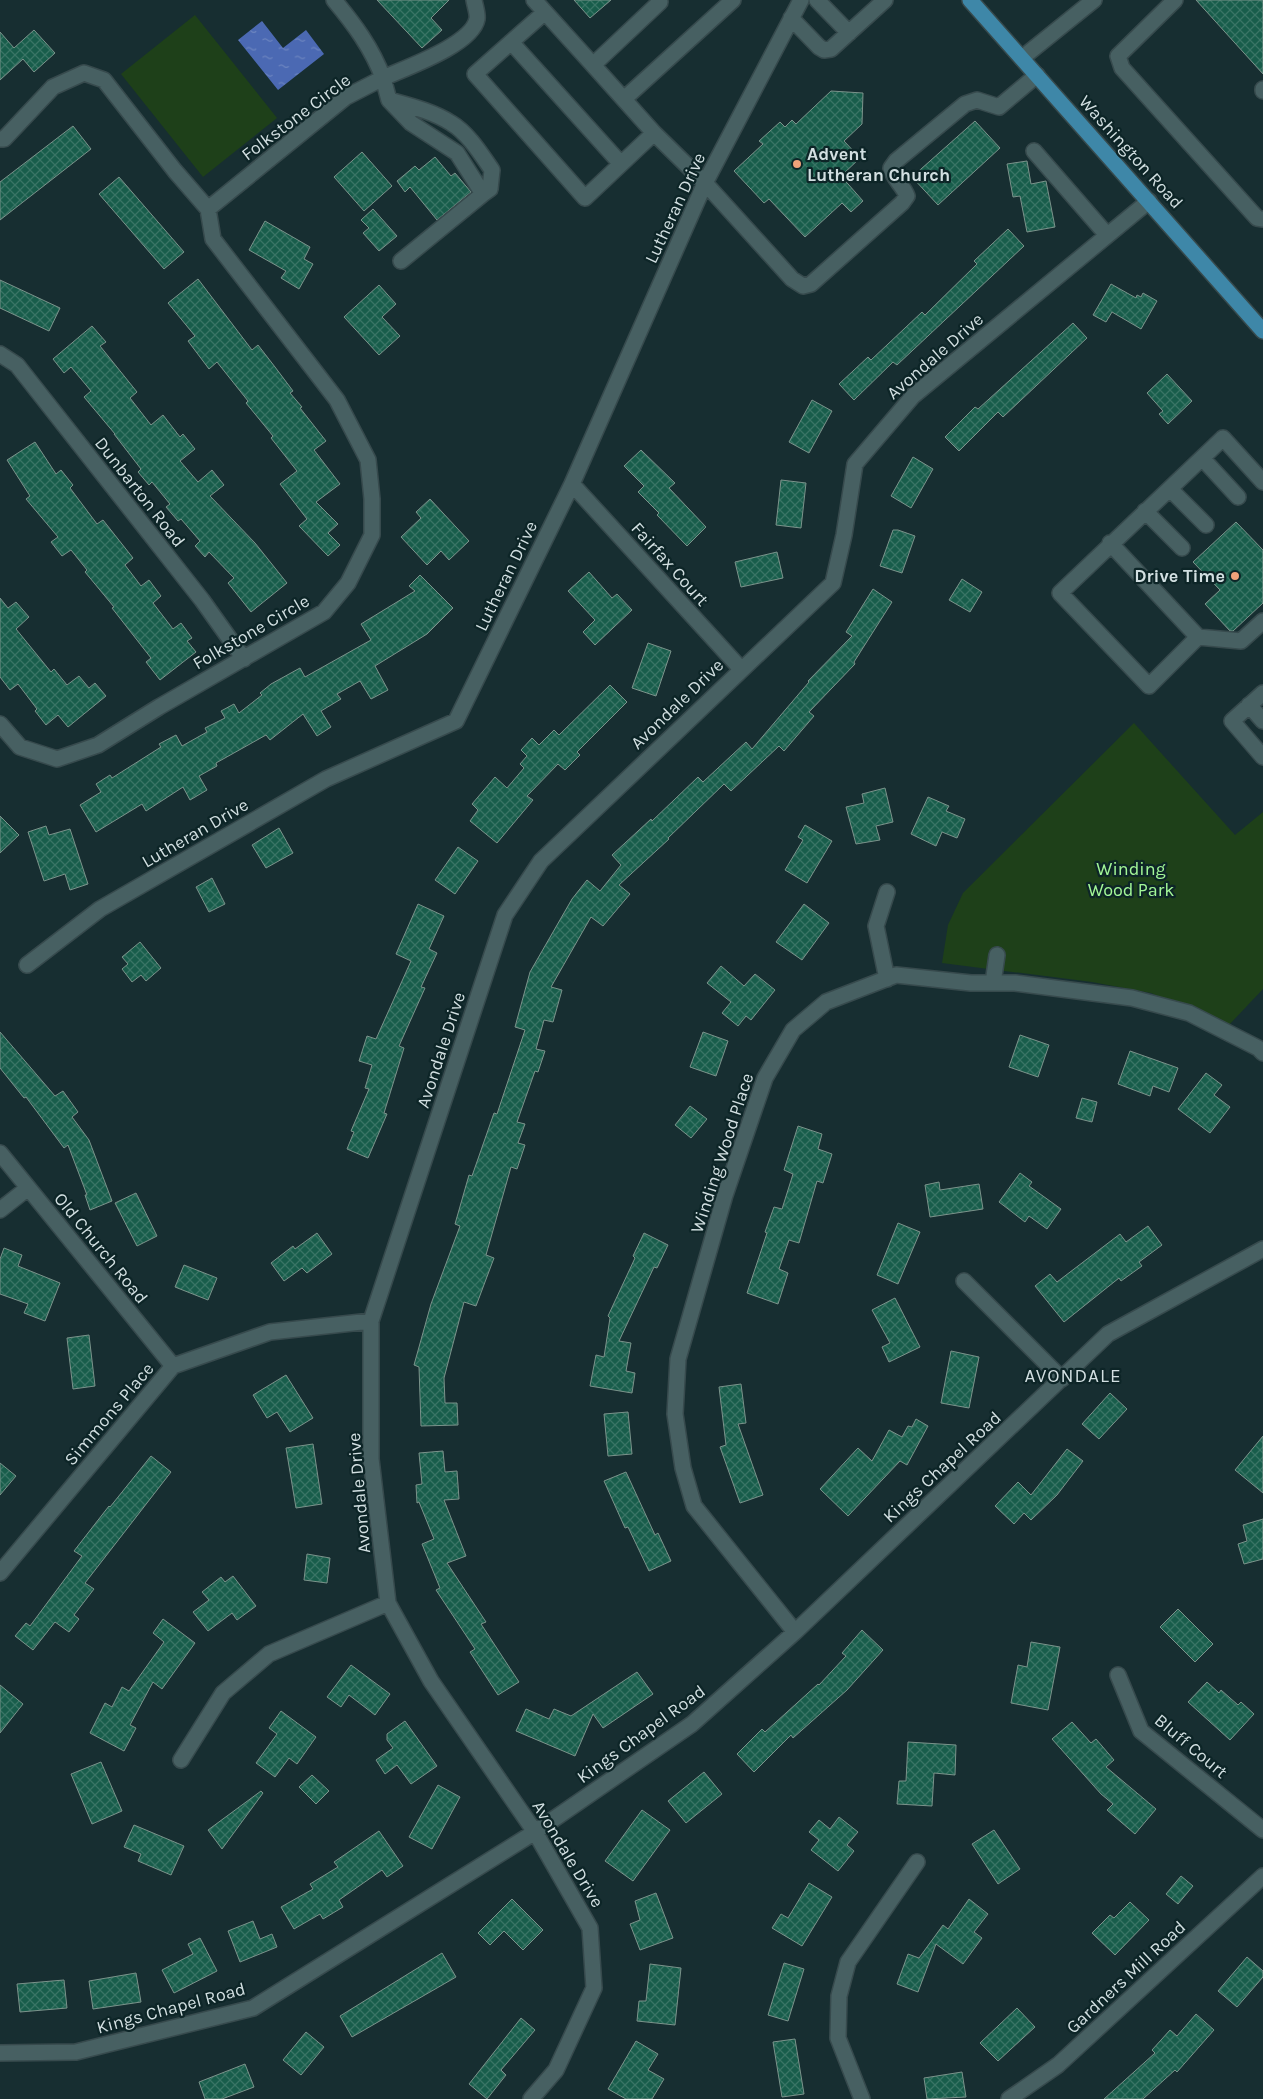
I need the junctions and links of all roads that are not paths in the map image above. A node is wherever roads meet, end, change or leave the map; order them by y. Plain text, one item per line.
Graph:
1 (334, 0) edge
2 (474, 0) edge
3 (534, 0) edge
4 (733, 0) edge
5 (799, 0) edge
6 (817, 0) edge
7 (886, 0) edge
8 (970, 0) edge
9 (1094, 0) edge
10 (1174, 0) edge
11 (660, 2) dead end
12 (545, 12) junction
13 (791, 18) junction
14 (848, 33) junction
15 (511, 42) junction
16 (1022, 58) junction
17 (593, 65) junction
18 (1037, 75) junction
19 (383, 78) junction
20 (624, 99) junction
21 (389, 100) junction
22 (654, 133) junction
23 (0, 139) edge
24 (1034, 151) dead end
25 (621, 164) junction
26 (705, 183) junction
27 (483, 194) junction
28 (1149, 201) junction
29 (208, 209) junction
30 (1263, 219) edge
31 (1108, 235) junction
32 (401, 261) dead end
33 (1263, 330) edge
34 (0, 354) edge
35 (1202, 458) junction
36 (1263, 482) edge
37 (572, 484) junction
38 (1170, 489) junction
39 (1238, 496) dead end
40 (1145, 511) junction
41 (1206, 525) dead end
42 (1110, 543) junction
43 (1182, 548) dead end
44 (1263, 621) edge
45 (1198, 637) junction
46 (244, 659) junction
47 (741, 669) junction
48 (1263, 693) edge
49 (1250, 705) junction
50 (1263, 721) edge
51 (0, 724) edge
52 (1263, 757) edge
53 (886, 892) dead end
54 (997, 956) dead end
55 (27, 965) dead end
56 (887, 978) junction
57 (993, 983) junction
58 (1263, 1053) edge
59 (0, 1153) edge
60 (28, 1188) junction
61 (0, 1210) edge
62 (1263, 1249) edge
63 (964, 1281) dead end
64 (372, 1321) junction
65 (173, 1366) junction
66 (1062, 1379) junction
67 (0, 1573) edge
68 (388, 1603) junction
69 (795, 1632) junction
70 (1118, 1675) dead end
71 (181, 1760) dead end
72 (1263, 1830) edge
73 (535, 1832) junction
74 (917, 1862) dead end
75 (1263, 1876) edge
76 (0, 2053) edge
77 (531, 2099) edge
78 (862, 2099) edge
79 (1009, 2099) edge

1 - 19 street
2 - 19 street, Folkstone Circle
3 - 12 street
4 - 20 street
5 - 13 street, Lutheran Drive
6 - 14 street
7 - 14 street
8 - 16 main road, Washington Road
9 - 16 street
10 - 30 street
11 - 17 street
12 - 15 street
12 - 17 street
13 - 14 street
13 - 26 street, Lutheran Drive
15 - 25 street
15 - 25 street
16 - 18 main road, Washington Road
17 - 20 street
18 - 26 street
18 - 28 main road, Washington Road
19 - 21 street
19 - 29 street, Folkstone Circle
20 - 22 street
21 - 27 street
21 - 27 street
22 - 25 street
22 - 26 street
23 - 29 street
24 - 31 street
26 - 37 street, Lutheran Drive
27 - 32 street
28 - 31 street, Avondale Drive
28 - 33 main road, Washington Road
29 - 46 street, Folkstone Circle
31 - 47 street, Avondale Drive
34 - 46 street, Dunbarton Road
35 - 36 street
35 - 38 street
35 - 39 street
37 - 47 street, Fairfax Court
37 - 55 street, Lutheran Drive
38 - 40 street
38 - 41 street
40 - 42 street
40 - 43 street
42 - 45 street
42 - 45 street
44 - 45 street
46 - 51 street, Folkstone Circle
47 - 64 street, Avondale Drive
48 - 49 street
49 - 50 street
49 - 52 street
53 - 56 street
54 - 57 street
56 - 57 street, Winding Wood Place
56 - 69 street, Winding Wood Place
57 - 58 street, Winding Wood Place
59 - 60 street, Old Church Road
60 - 61 street
60 - 65 street, Old Church Road
62 - 66 street, Kings Chapel Road
63 - 66 street
64 - 65 street, Simmons Place
64 - 68 street, Avondale Drive
65 - 67 street, Simmons Place
66 - 69 street, Kings Chapel Road
68 - 71 street
68 - 73 street, Avondale Drive
69 - 73 street, Kings Chapel Road
70 - 72 street, Bluff Court
73 - 76 street, Kings Chapel Road
73 - 77 street, Avondale Drive
74 - 78 street
75 - 79 street, Gardners Mill Road

